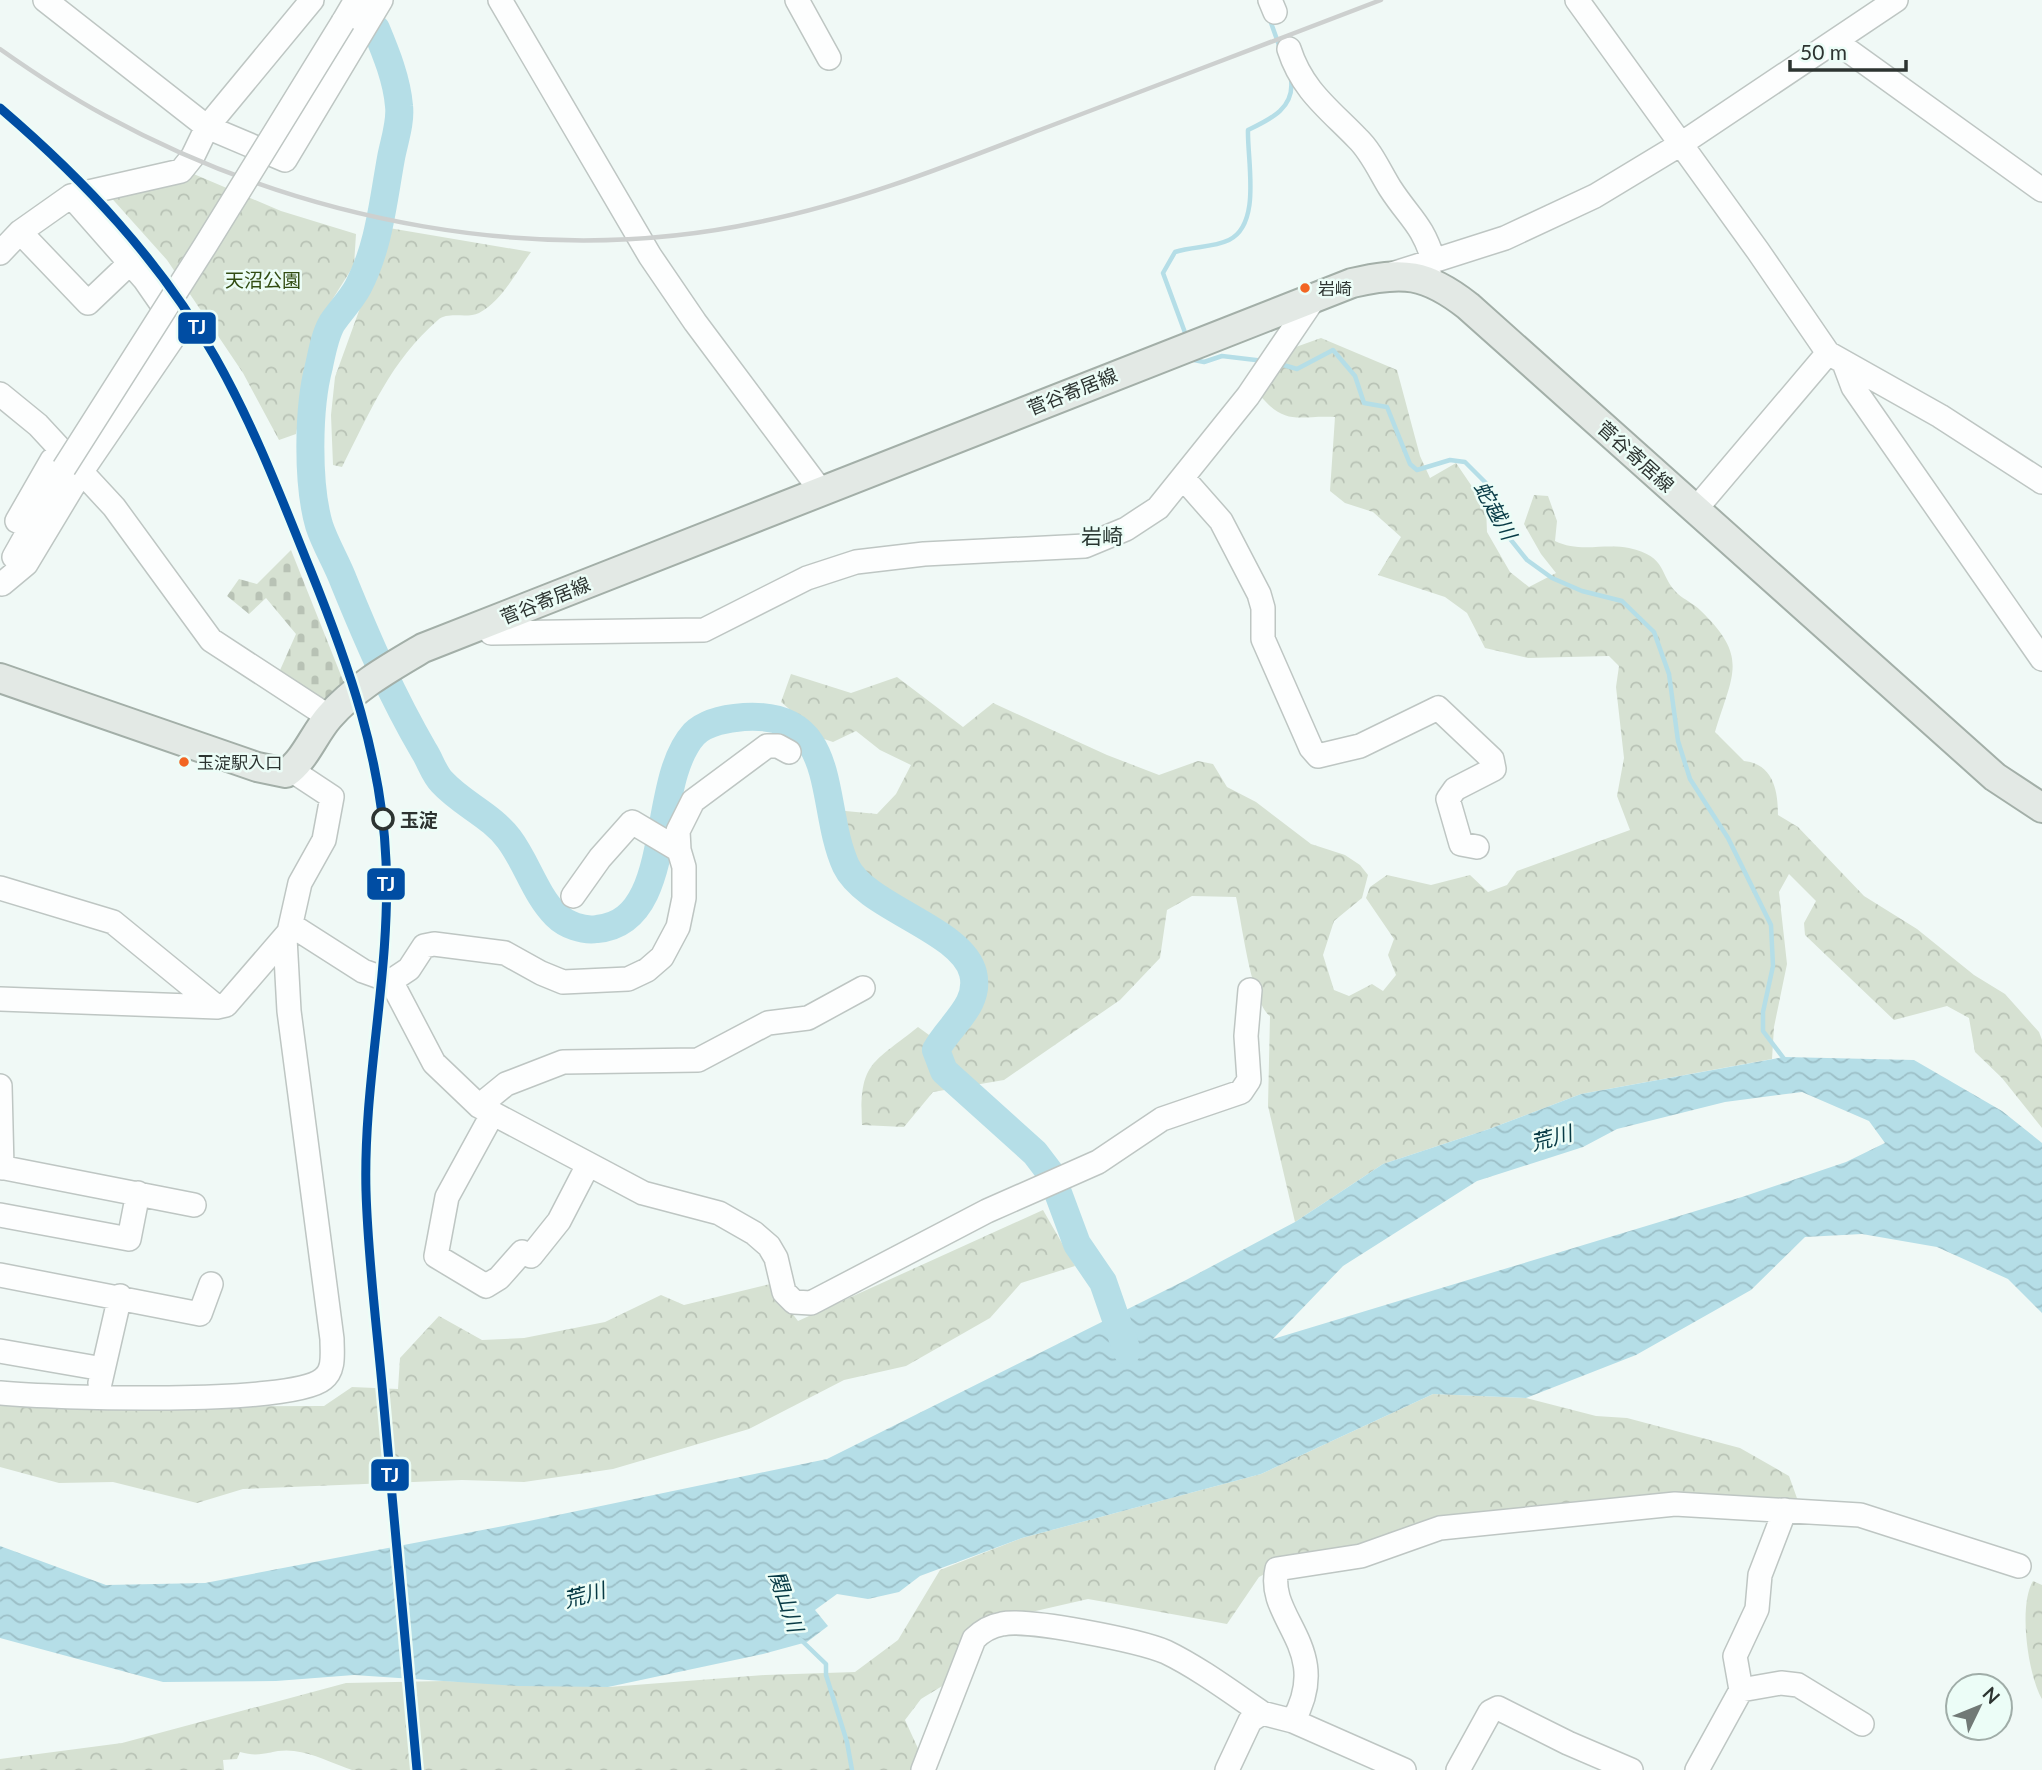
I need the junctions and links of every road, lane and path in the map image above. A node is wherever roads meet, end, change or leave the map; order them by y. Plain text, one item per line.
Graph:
1 (45, 0) edge
2 (312, 0) edge
3 (356, 0) edge
4 (381, 0) edge
5 (797, 0) edge
6 (1577, 0) edge
7 (1896, 0) edge
8 (508, 4) edge
9 (1835, 41) junction
10 (1289, 49) dead end
11 (829, 58) dead end
12 (207, 127) junction
13 (1681, 144) junction
14 (2042, 190) edge
15 (71, 196) junction
16 (20, 233) junction
17 (0, 253) edge
18 (1434, 262) junction
19 (130, 263) junction
20 (1390, 274) junction
21 (1315, 297) junction
22 (1836, 358) junction
23 (0, 394) edge
24 (69, 462) junction
25 (1184, 479) junction
26 (2042, 482) edge
27 (821, 491) junction
28 (1695, 510) junction
29 (0, 556) edge
30 (1, 580) edge
31 (489, 622) junction
32 (2042, 659) edge
33 (0, 678) edge
34 (329, 717) junction
35 (789, 752) dead end
36 (291, 769) junction
37 (2042, 808) edge
38 (674, 847) junction
39 (1477, 847) dead end
40 (0, 888) edge
41 (573, 896) dead end
42 (288, 931) junction
43 (391, 981) junction
44 (863, 988) dead end
45 (1250, 990) dead end
46 (0, 999) edge
47 (217, 1007) junction
48 (0, 1086) edge
49 (486, 1109) junction
50 (588, 1166) junction
51 (1, 1167) edge
52 (138, 1193) junction
53 (194, 1205) dead end
54 (0, 1215) edge
55 (0, 1275) edge
56 (211, 1284) dead end
57 (120, 1296) junction
58 (0, 1351) edge
59 (103, 1369) junction
60 (0, 1393) edge
61 (97, 1396) junction
62 (1785, 1510) junction
63 (2019, 1566) dead end
64 (1741, 1690) junction
65 (1262, 1713) junction
66 (1293, 1721) junction
67 (1862, 1724) dead end
68 (923, 1770) edge
69 (1227, 1770) edge
70 (1404, 1770) edge
71 (1458, 1770) edge
72 (1631, 1770) edge
73 (1697, 1770) edge

1 - 12 street
2 - 12 street
3 - 24 street, bridge
4 - 12 street
5 - 11 street
6 - 13 street
7 - 9 street
8 - 27 street
9 - 13 street
9 - 14 street
10 - 18 street
12 - 15 street
13 - 18 street
13 - 22 street
15 - 16 street
15 - 19 street
16 - 17 street
16 - 19 street
18 - 20 street
19 - 24 street
20 - 21 main road, 菅谷寄居線
20 - 28 main road, 菅谷寄居線
21 - 25 street
21 - 27 main road, 菅谷寄居線
22 - 26 street
22 - 28 street
22 - 32 street
23 - 24 street
24 - 29 street
24 - 30 street
24 - 34 street
25 - 31 street
25 - 39 street
27 - 31 main road, 菅谷寄居線
28 - 37 main road, 菅谷寄居線
31 - 34 main road, 菅谷寄居線
33 - 36 main road
34 - 36 main road, 菅谷寄居線
35 - 38 street
36 - 42 street
38 - 41 street
38 - 43 street
40 - 47 street
42 - 43 street
42 - 47 street
42 - 61 street
43 - 49 street
44 - 49 street
45 - 50 street
46 - 47 street
48 - 51 street
49 - 50 street
49 - 50 street
51 - 52 street
52 - 53 street
52 - 54 street
55 - 57 street
56 - 57 street
57 - 59 street
58 - 59 street
59 - 61 street
60 - 61 street
62 - 63 street
62 - 64 street
62 - 66 street
64 - 67 street
64 - 73 street
65 - 66 street
65 - 68 street
65 - 69 street
66 - 70 street
71 - 72 street

